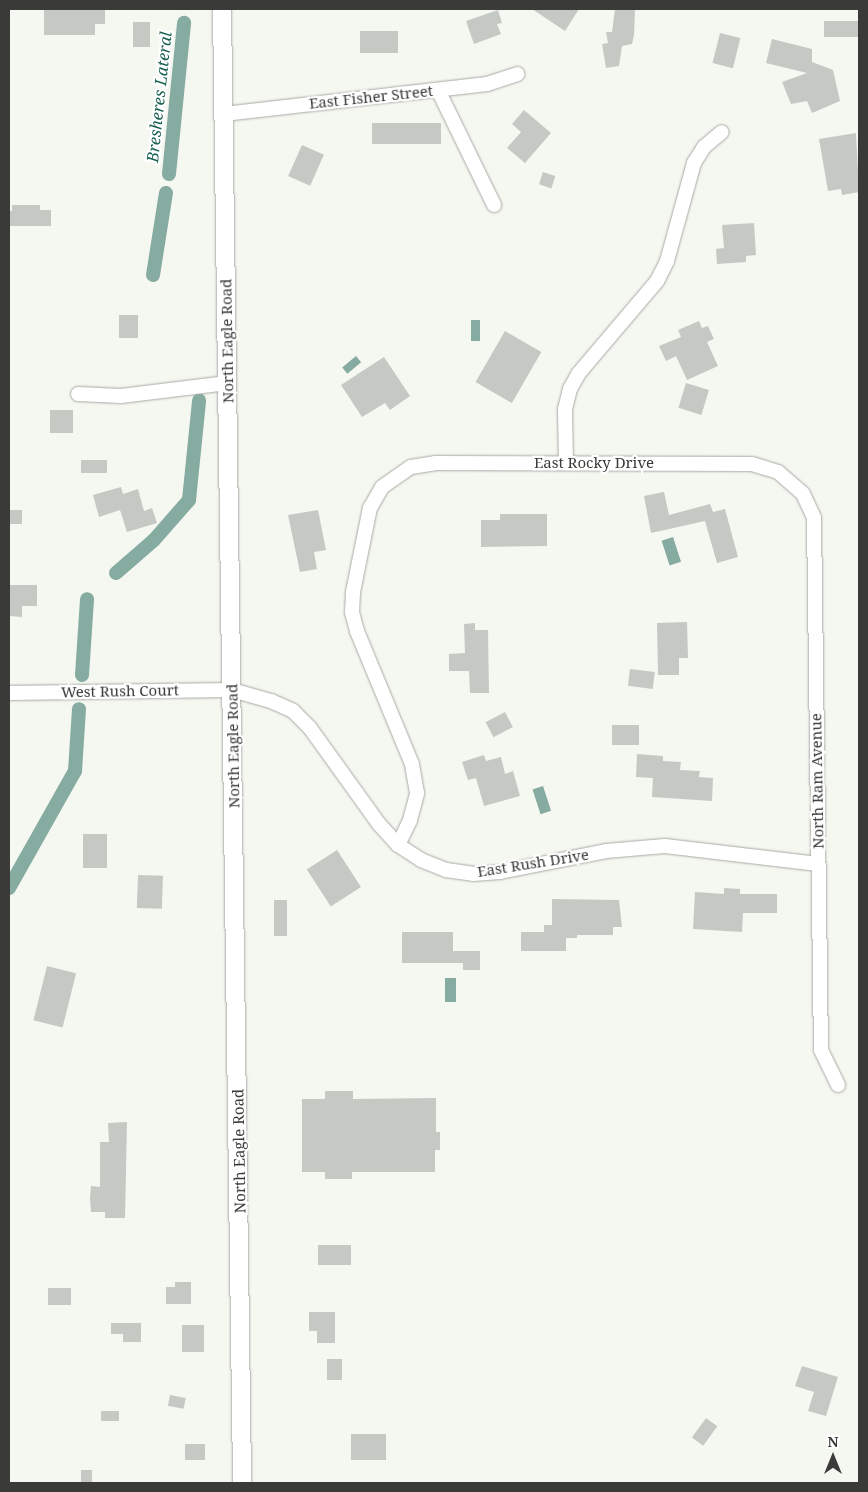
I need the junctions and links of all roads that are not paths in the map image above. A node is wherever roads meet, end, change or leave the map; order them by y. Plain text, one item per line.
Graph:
1 (222, 9) edge
2 (517, 74) dead end
3 (438, 90) junction
4 (224, 114) junction
5 (722, 132) dead end
6 (494, 205) dead end
7 (228, 383) junction
8 (78, 394) dead end
9 (566, 463) junction
10 (790, 481) joint
11 (232, 690) junction
12 (9, 693) edge
13 (398, 845) junction
14 (818, 864) junction
15 (838, 1085) dead end
16 (242, 1483) edge

1 - 4 main road, North Eagle Road
2 - 3 street, East Fisher Street
3 - 4 street, East Fisher Street
3 - 6 street
4 - 7 main road, North Eagle Road
5 - 9 street
7 - 8 street
7 - 11 main road, North Eagle Road
9 - 10 street, East Rocky Drive
9 - 13 street, East Rocky Drive
10 - 14 street, North Ram Avenue
11 - 12 street, West Rush Court
11 - 13 street, East Rush Drive
11 - 16 main road, North Eagle Road
13 - 14 street, East Rush Drive
14 - 15 street, North Ram Avenue

